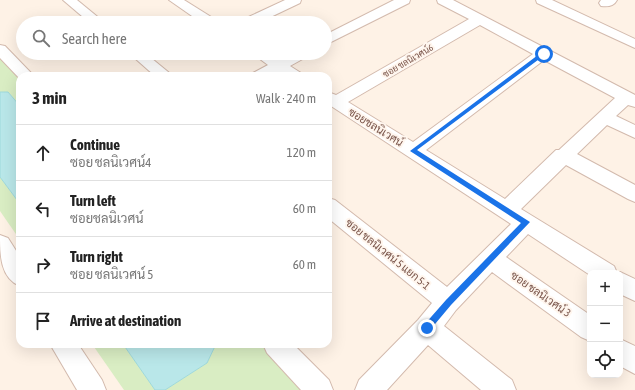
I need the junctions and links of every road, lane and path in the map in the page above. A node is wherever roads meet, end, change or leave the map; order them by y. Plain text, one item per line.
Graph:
1 (69, 0) edge
2 (295, 0) edge
3 (404, 0) edge
4 (443, 0) edge
5 (542, 0) edge
6 (180, 1) edge
7 (89, 16) edge
8 (201, 16) edge
9 (262, 16) edge
10 (480, 19) junction
11 (332, 37) edge
12 (635, 44) edge
13 (0, 48) edge
14 (544, 54) junction
15 (145, 60) edge
16 (270, 60) edge
17 (290, 60) edge
18 (279, 66) junction
19 (22, 72) edge
20 (159, 72) edge
21 (267, 72) edge
22 (289, 72) edge
23 (630, 99) edge
24 (332, 100) edge
25 (605, 117) junction
26 (635, 132) edge
27 (413, 151) junction
28 (563, 155) junction
29 (635, 194) edge
30 (332, 209) edge
31 (517, 216) junction
32 (0, 244) edge
33 (492, 259) junction
34 (16, 270) edge
35 (601, 270) edge
36 (623, 284) edge
37 (635, 291) edge
38 (448, 302) junction
39 (587, 327) edge
40 (427, 328) junction
41 (66, 348) edge
42 (280, 348) edge
43 (623, 353) edge
44 (635, 361) edge
45 (92, 390) edge
46 (319, 390) edge
47 (369, 390) edge
48 (502, 390) edge

1 - 7 street
2 - 9 street
3 - 11 street
4 - 10 street
5 - 12 street
6 - 8 street
10 - 14 street
10 - 24 street, ซอย ชลนิเวศน์6
13 - 19 street
14 - 23 street
14 - 27 street
15 - 20 street
16 - 18 street
17 - 18 street
18 - 21 street
18 - 22 street
23 - 25 street
24 - 27 street, ซอยชลนิเวศน์
25 - 26 street
25 - 28 street
27 - 31 street, ซอยชลนิเวศน์
28 - 29 street
28 - 31 street
30 - 38 street, ซอย ชลนิเวศน์ 5 แยก 5-1
31 - 33 street
31 - 35 street, ซอยชลนิเวศน์
32 - 34 street
33 - 38 street
33 - 39 street, ซอย ชลนิเวศน์ 3
36 - 37 street
38 - 40 street
40 - 47 street
40 - 48 street
41 - 45 street
42 - 46 street
43 - 44 street

